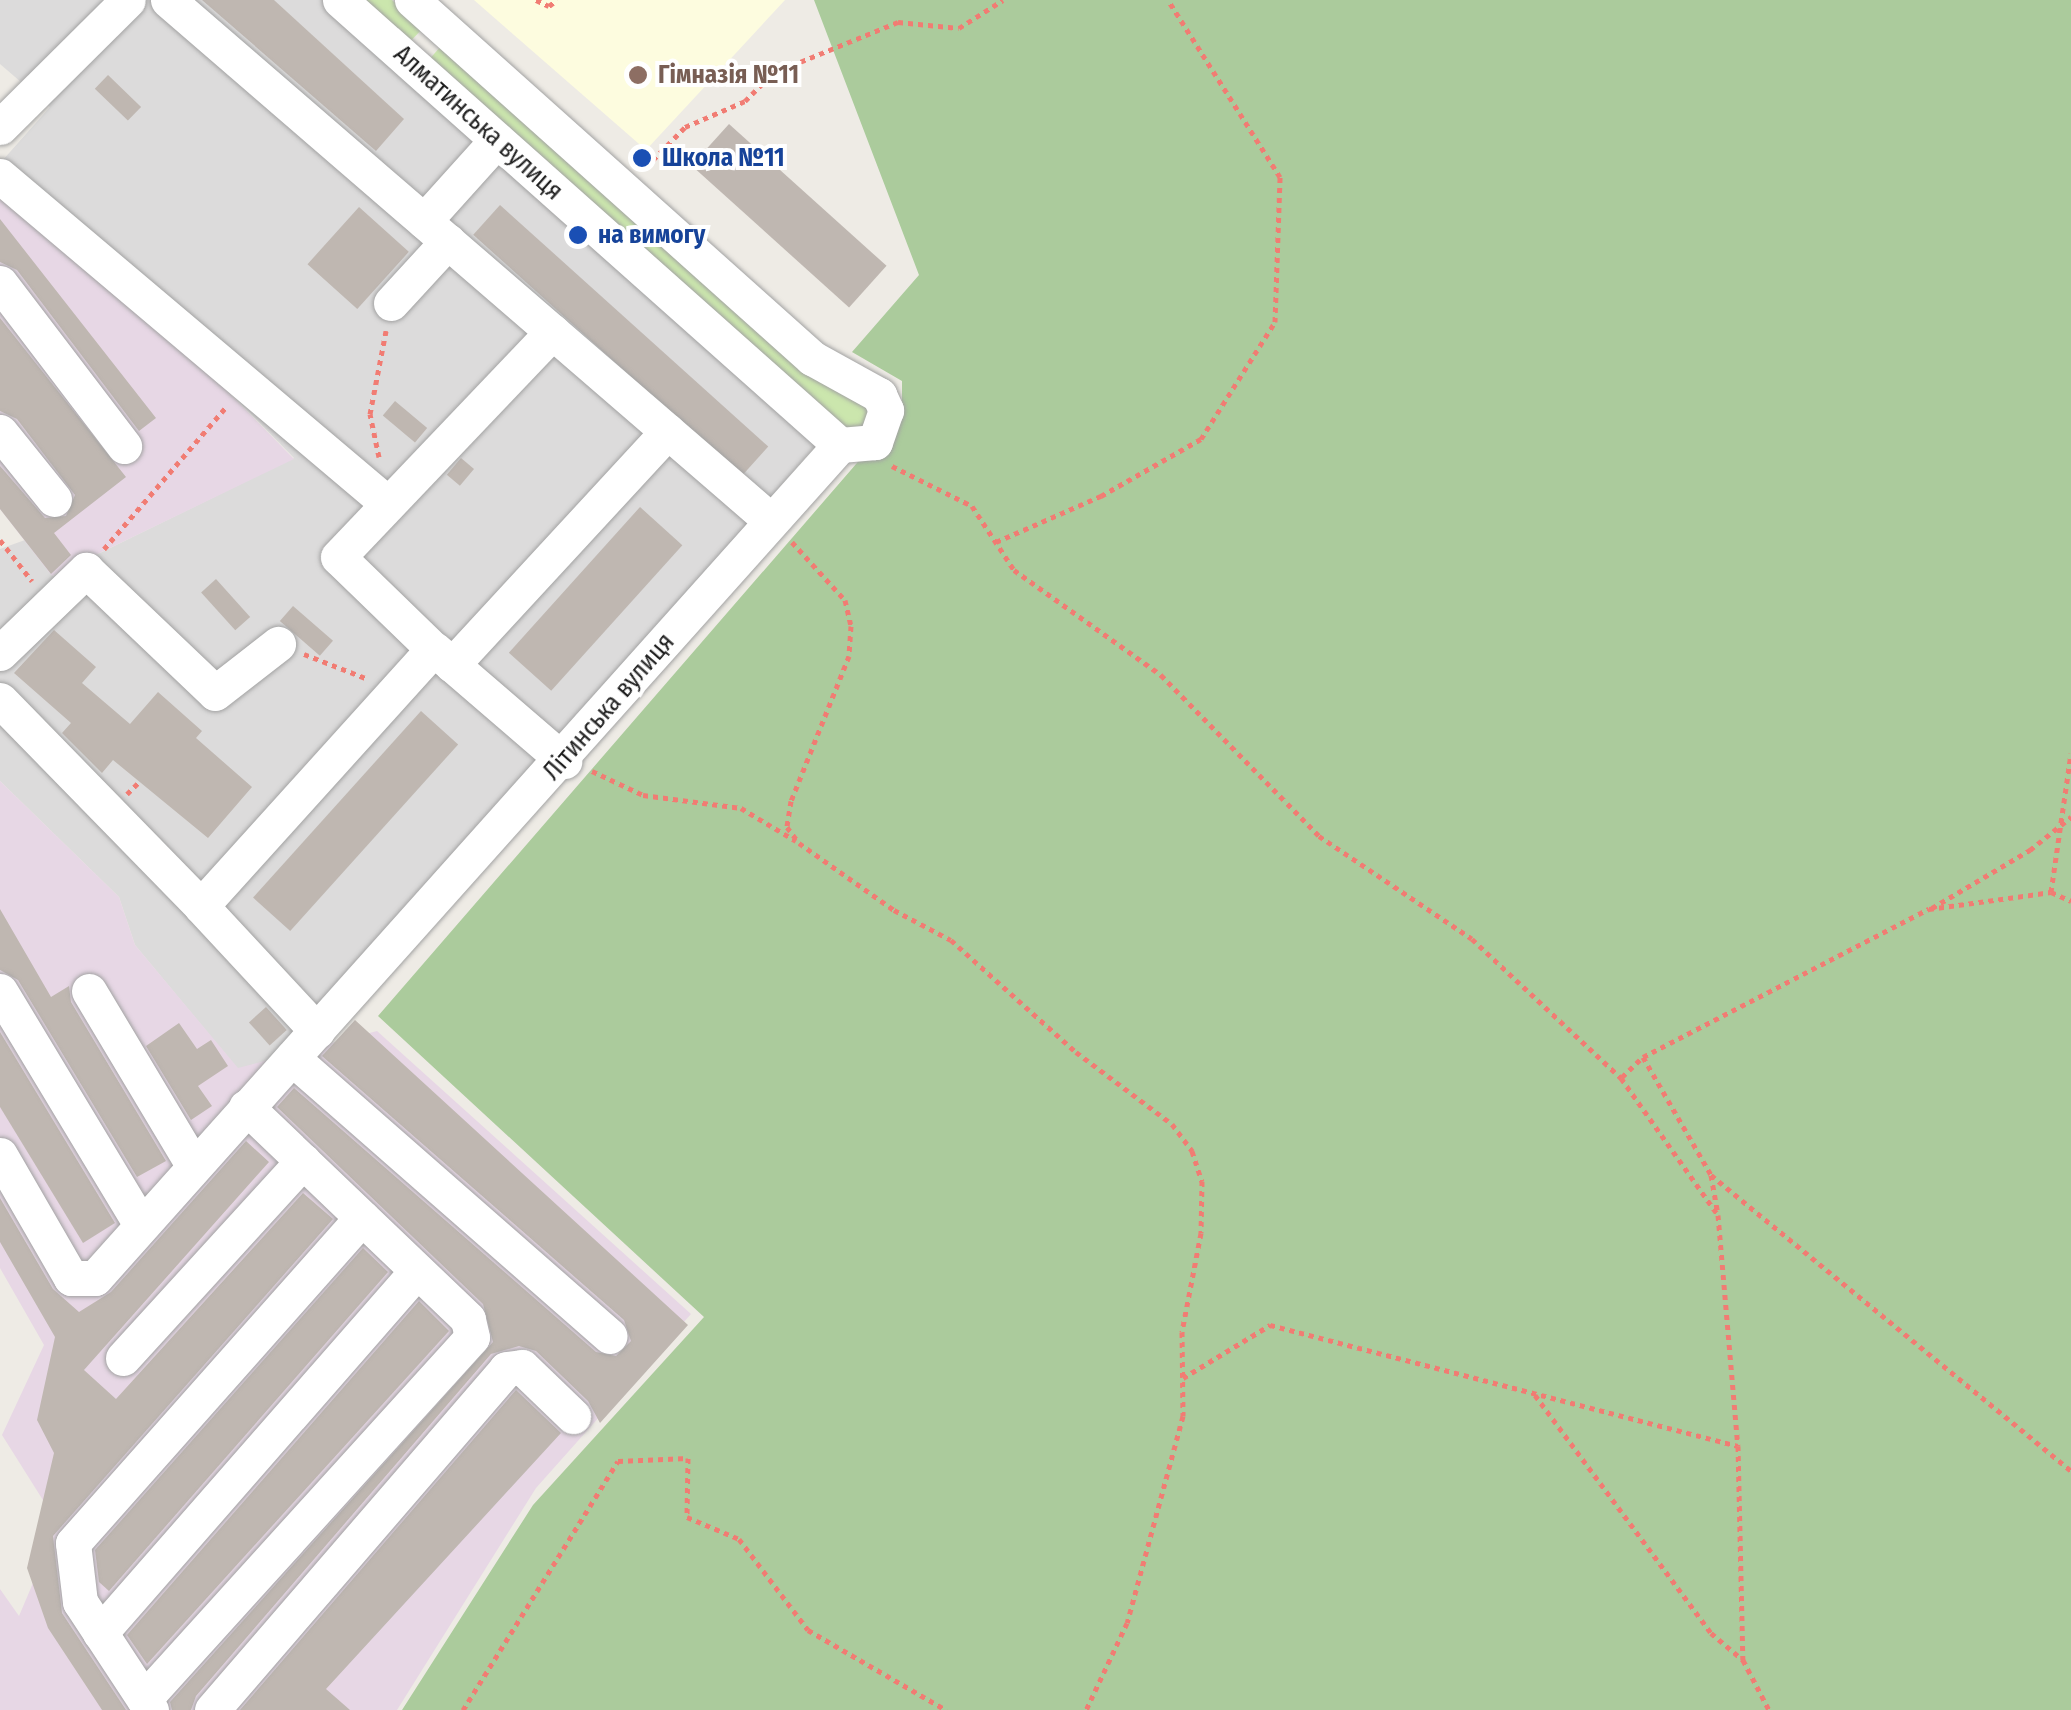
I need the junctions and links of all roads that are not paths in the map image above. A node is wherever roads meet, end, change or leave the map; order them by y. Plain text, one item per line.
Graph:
1 (128, 0) edge
2 (168, 0) edge
3 (340, 0) edge
4 (412, 0) edge
5 (0, 128) edge
6 (497, 140) junction
7 (0, 176) edge
8 (436, 231) junction
9 (0, 283) edge
10 (391, 303) road end
11 (552, 332) junction
12 (879, 395) joint
13 (668, 431) junction
14 (0, 432) edge
15 (840, 445) junction
16 (124, 446) dead end
17 (54, 499) dead end
18 (388, 504) junction
19 (769, 519) junction
20 (278, 644) road end
21 (0, 653) edge
22 (442, 657) junction
23 (0, 700) edge
24 (567, 758) junction
25 (201, 906) junction
26 (0, 991) edge
27 (89, 991) dead end
28 (317, 1031) junction
29 (292, 1058) junction
30 (246, 1107) junction
31 (0, 1155) edge
32 (302, 1161) junction
33 (193, 1165) junction
34 (362, 1218) junction
35 (140, 1223) junction
36 (418, 1271) junction
37 (610, 1336) dead end
38 (123, 1358) dead end
39 (573, 1416) dead end
40 (100, 1633) junction
41 (148, 1704) edge
42 (212, 1710) edge

1 - 5 street
2 - 8 street
3 - 6 street, Алматинська вулиця
4 - 12 street, Алматинська вулиця
6 - 8 street
6 - 15 street, Алматинська вулиця
7 - 18 street
8 - 10 street
8 - 11 street
9 - 16 street
11 - 13 street
11 - 18 street
12 - 15 street, Літинська вулиця
13 - 19 street
13 - 22 street
14 - 17 street
15 - 19 street, Літинська вулиця
18 - 22 street
19 - 24 street, Літинська вулиця
20 - 21 street
22 - 24 street
22 - 25 street
23 - 25 street
24 - 28 street, Літинська вулиця
25 - 28 street
26 - 35 street
27 - 33 street
28 - 29 street, Літинська вулиця
29 - 30 street, Літинська вулиця
29 - 37 street
30 - 32 street
30 - 33 street, Літинська вулиця
31 - 35 street, Літинська вулиця
32 - 34 street
32 - 38 street
33 - 35 street, Літинська вулиця
34 - 36 street
34 - 40 street
36 - 40 street
36 - 41 street
39 - 42 street
40 - 41 street

